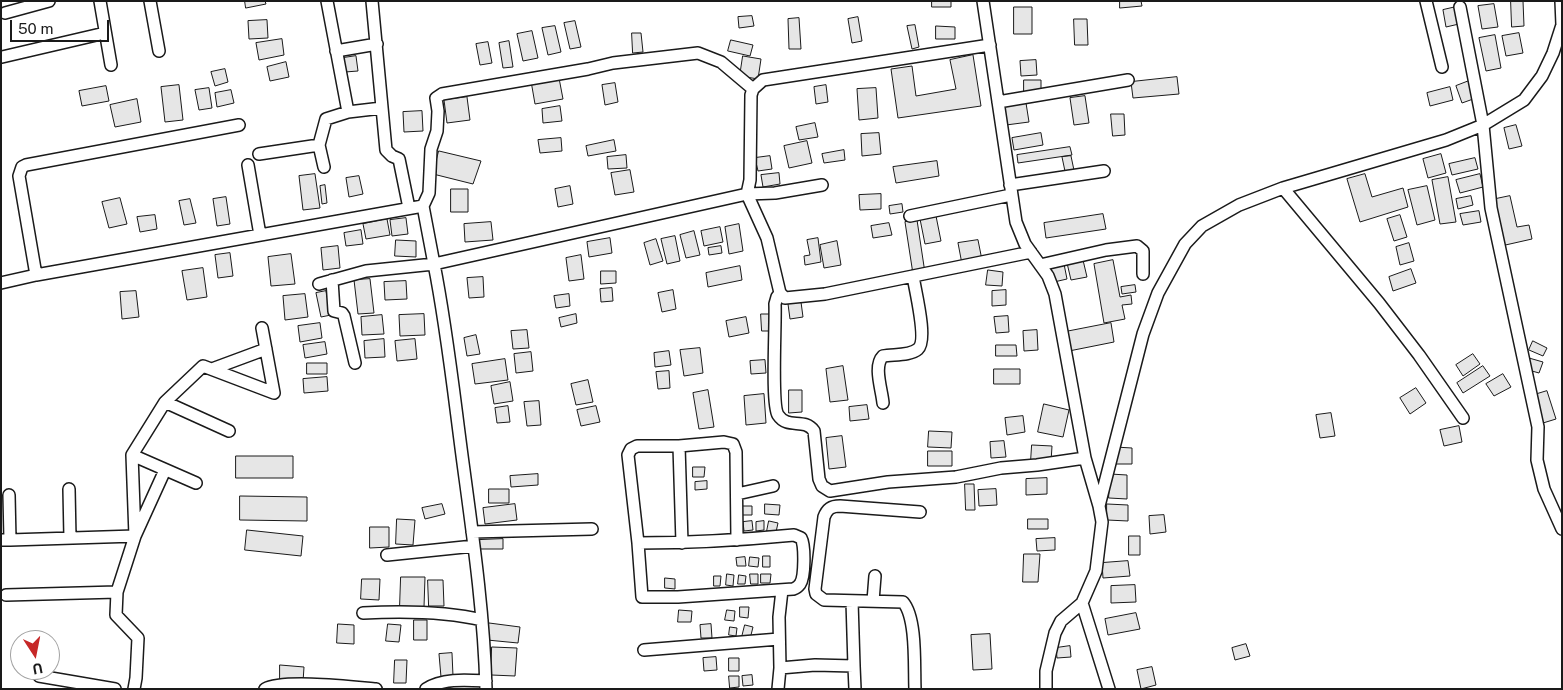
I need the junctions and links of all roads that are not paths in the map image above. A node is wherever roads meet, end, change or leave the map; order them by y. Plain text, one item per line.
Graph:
1 (49, 1) edge
2 (100, 1) edge
3 (150, 1) edge
4 (327, 1) edge
5 (372, 1) edge
6 (984, 1) edge
7 (1426, 1) edge
8 (1561, 1) edge
9 (12, 8) edge
10 (1460, 8) dead end
11 (105, 33) junction
12 (377, 44) junction
13 (990, 46) junction
14 (159, 51) dead end
15 (336, 51) junction
16 (2, 57) edge
17 (111, 65) dead end
18 (1442, 67) dead end
19 (1128, 80) dead end
20 (753, 89) junction
21 (998, 102) junction
22 (382, 108) junction
23 (348, 112) junction
24 (239, 125) dead end
25 (1483, 125) junction
26 (319, 145) junction
27 (259, 154) dead end
28 (248, 165) dead end
29 (324, 167) dead end
30 (1104, 171) dead end
31 (822, 185) dead end
32 (1284, 188) junction
33 (1011, 190) junction
34 (747, 194) junction
35 (423, 206) junction
36 (409, 208) junction
37 (910, 216) dead end
38 (260, 235) junction
39 (1032, 252) junction
40 (434, 264) junction
41 (1040, 265) junction
42 (1143, 274) dead end
43 (36, 275) junction
44 (913, 276) junction
45 (332, 280) junction
46 (1, 283) edge
47 (319, 284) dead end
48 (780, 293) junction
49 (262, 328) dead end
50 (266, 349) junction
51 (355, 363) dead end
52 (212, 369) junction
53 (165, 402) junction
54 (883, 403) dead end
55 (1463, 418) dead end
56 (229, 431) dead end
57 (679, 446) junction
58 (132, 456) junction
59 (1085, 458) junction
60 (165, 470) junction
61 (196, 483) dead end
62 (773, 486) dead end
63 (69, 489) dead end
64 (737, 494) junction
65 (9, 495) dead end
66 (1099, 506) junction
67 (920, 512) dead end
68 (592, 529) dead end
69 (1562, 529) edge
70 (472, 532) junction
71 (135, 536) junction
72 (70, 538) junction
73 (6, 540) edge
74 (737, 540) junction
75 (638, 543) junction
76 (682, 543) junction
77 (474, 546) junction
78 (387, 555) dead end
79 (875, 576) dead end
80 (782, 590) junction
81 (117, 592) junction
82 (6, 595) dead end
83 (852, 601) junction
84 (873, 601) junction
85 (1082, 603) junction
86 (363, 613) dead end
87 (482, 620) junction
88 (779, 639) junction
89 (644, 650) dead end
90 (854, 666) junction
91 (780, 668) junction
92 (60, 680) edge
93 (486, 685) edge
94 (115, 689) edge
95 (134, 689) edge
96 (265, 689) edge
97 (376, 689) edge
98 (426, 689) edge
99 (778, 689) edge
100 (855, 689) edge
101 (915, 689) edge
102 (1046, 689) edge
103 (1109, 689) edge

1 - 9 street
2 - 11 street
3 - 14 street
4 - 15 street
5 - 12 street
6 - 13 street
7 - 18 street
8 - 25 street
10 - 25 street
11 - 16 street
11 - 17 street
12 - 15 street
12 - 22 street
13 - 20 street
13 - 21 street
15 - 23 street
19 - 21 street
20 - 34 street
20 - 35 street
21 - 33 street
22 - 23 street
22 - 36 street
23 - 26 street
24 - 43 street
25 - 32 street
25 - 69 street
26 - 27 street
26 - 29 street
28 - 38 street
30 - 33 street
31 - 34 street
32 - 55 street
32 - 66 street
33 - 37 street
33 - 39 street
34 - 40 street
34 - 48 street
35 - 36 street
35 - 40 street
36 - 38 street
38 - 43 street
39 - 41 street
39 - 44 street
40 - 45 street
40 - 70 street
41 - 42 street
41 - 59 street
43 - 46 street
44 - 48 street
44 - 54 street
45 - 47 street
45 - 51 street
48 - 59 street
49 - 50 street
50 - 52 street
50 - 52 street
52 - 53 street
53 - 56 street
53 - 58 street
57 - 64 street
57 - 75 street
57 - 76 street
58 - 60 street
58 - 71 street
59 - 66 street
60 - 61 street
60 - 71 street
62 - 64 street
63 - 72 street
64 - 74 street
65 - 73 street
66 - 85 street
67 - 83 street
68 - 70 street
70 - 77 street
71 - 72 street
71 - 81 street
72 - 73 street
74 - 76 street
74 - 80 street
75 - 76 street
75 - 80 street
77 - 78 street
77 - 87 street
79 - 84 street
80 - 88 street
81 - 82 street
81 - 95 street
83 - 84 street
83 - 90 street
84 - 101 street
85 - 102 street
85 - 103 street
86 - 87 street
87 - 93 street
88 - 89 street
88 - 91 street
90 - 91 street
90 - 100 street
91 - 99 street
92 - 94 street
93 - 98 street
96 - 97 street

